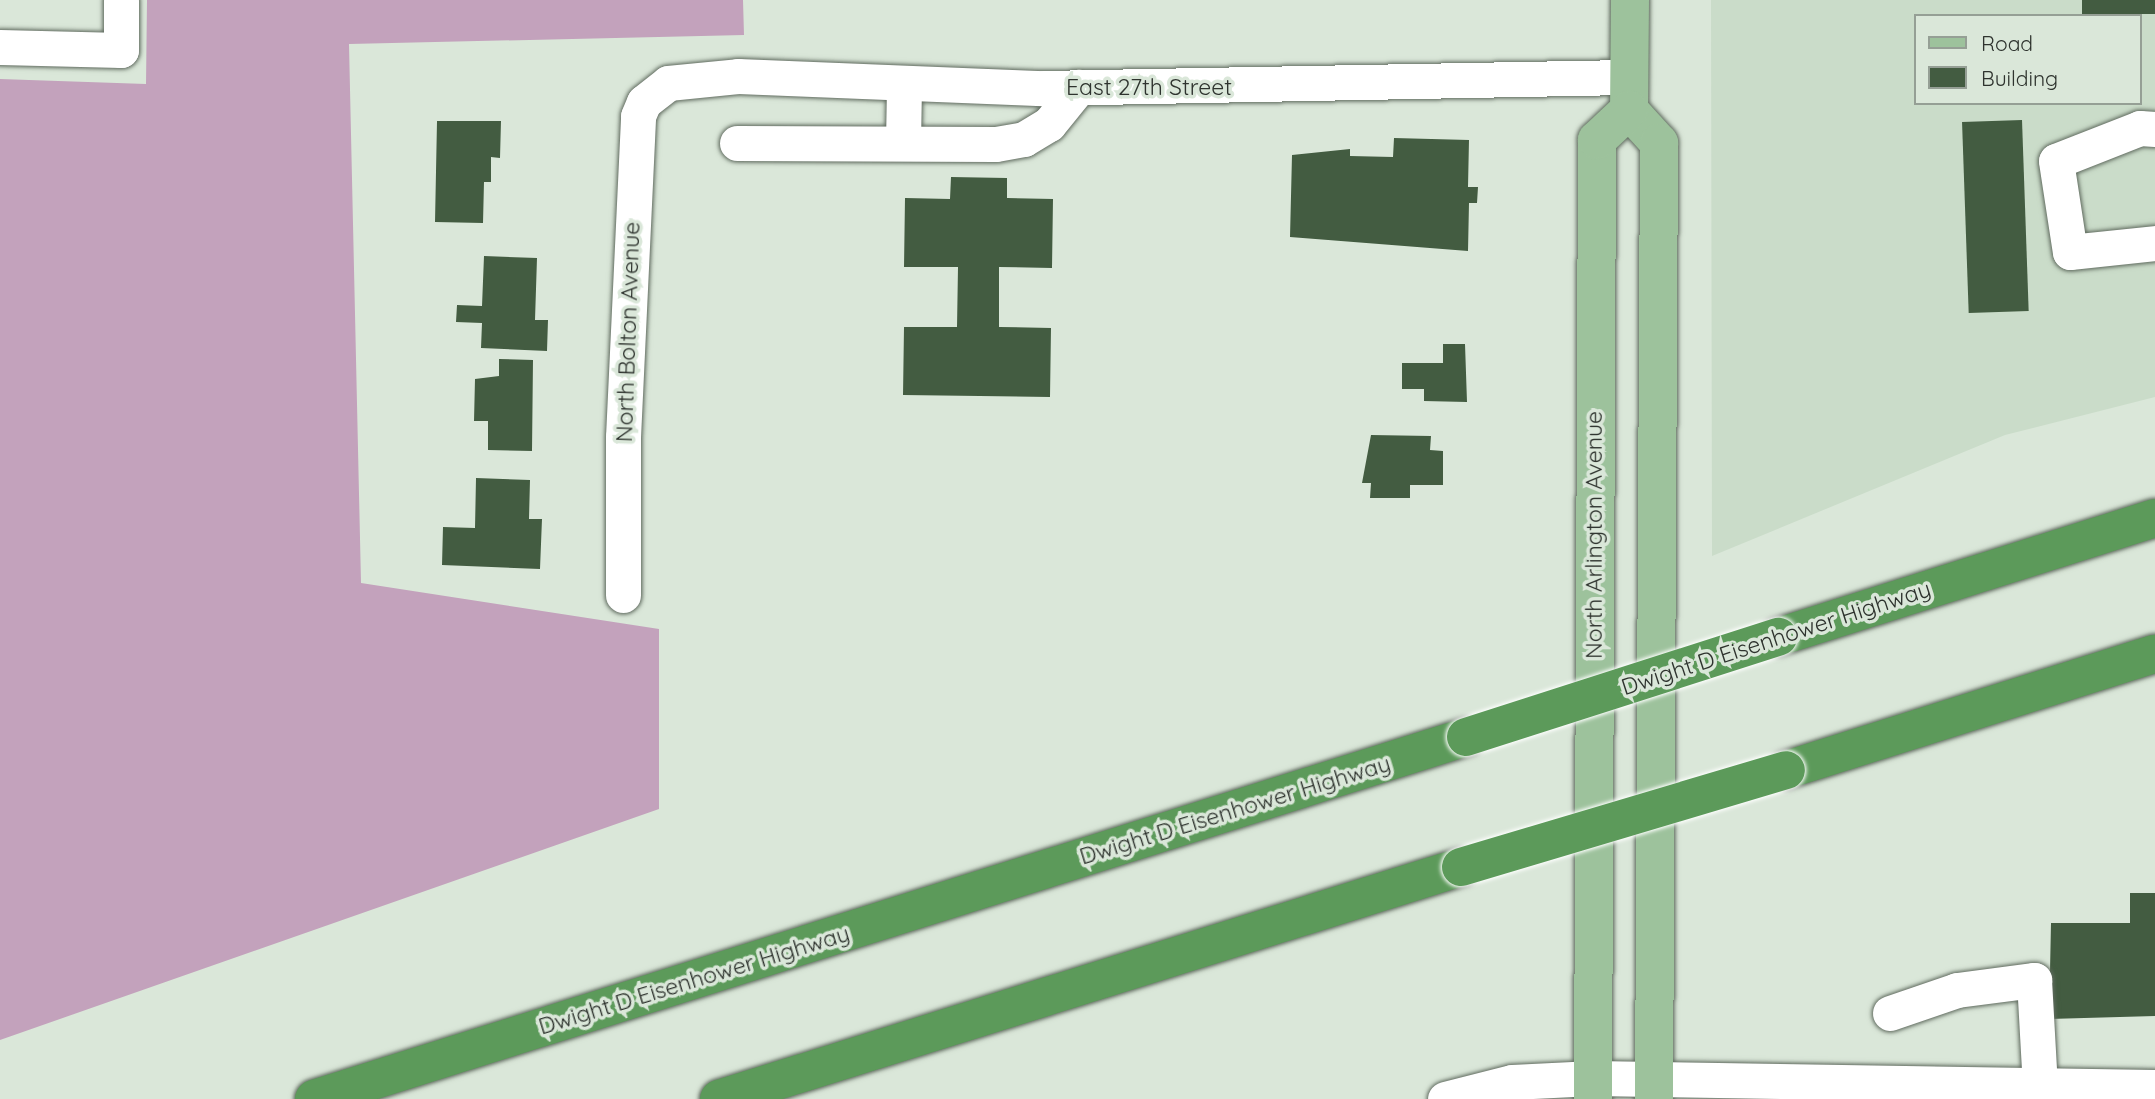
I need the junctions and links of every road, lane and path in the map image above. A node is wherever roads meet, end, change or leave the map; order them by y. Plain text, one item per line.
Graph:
1 (121, 0) edge
2 (1630, 0) edge
3 (0, 47) edge
4 (668, 83) joint
5 (904, 83) junction
6 (1080, 87) junction
7 (1629, 94) junction
8 (2155, 129) edge
9 (737, 143) dead end
10 (904, 144) junction
11 (2155, 243) edge
12 (2155, 519) edge
13 (623, 595) dead end
14 (2155, 654) edge
15 (1890, 1013) dead end
16 (2040, 1087) junction
17 (2155, 1087) edge
18 (1593, 1089) edge
19 (1654, 1089) edge
20 (314, 1099) edge
21 (719, 1099) edge
22 (1445, 1099) edge

1 - 3 street
2 - 7 main road
4 - 5 street, East 27th Street
4 - 13 street, North Bolton Avenue
5 - 6 street, East 27th Street
5 - 10 street
6 - 7 street, East 27th Street
6 - 10 street
7 - 18 main road, North Arlington Avenue
7 - 19 main road
8 - 11 street
9 - 10 street
12 - 20 highway, Dwight D Eisenhower Highway, bridge
14 - 21 highway, bridge
15 - 16 street
16 - 17 street
16 - 19 street
18 - 19 street
18 - 22 street

